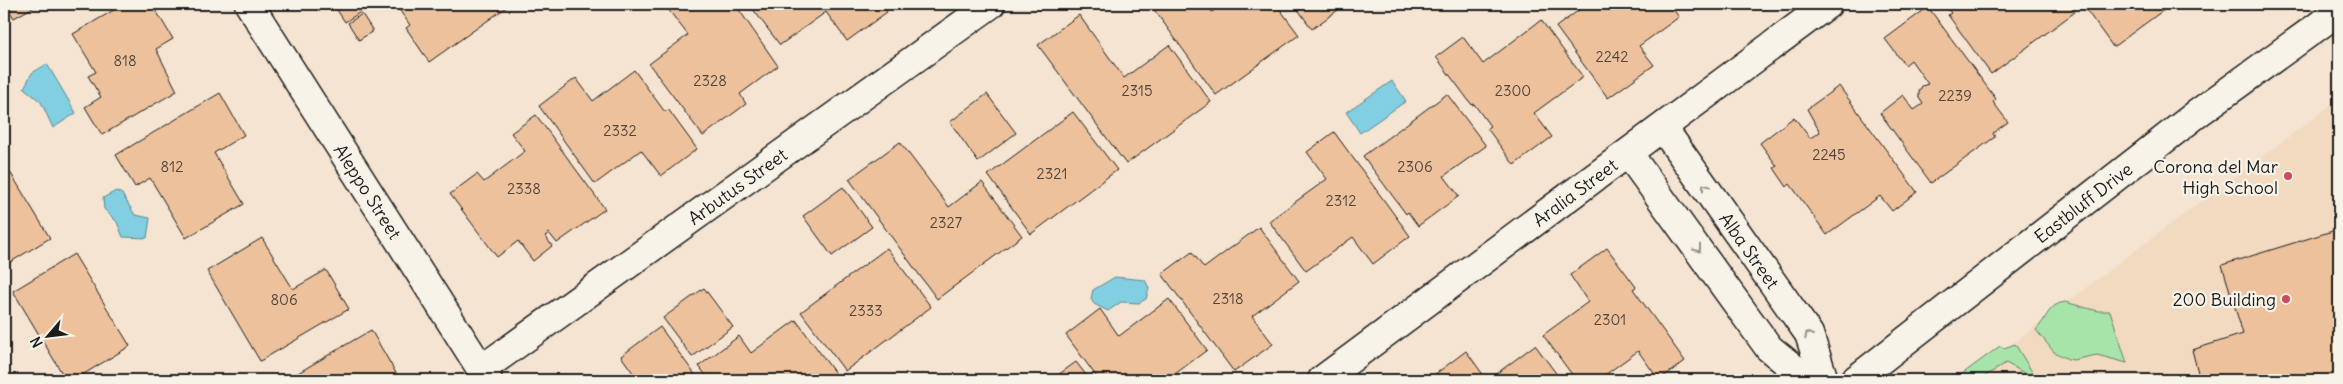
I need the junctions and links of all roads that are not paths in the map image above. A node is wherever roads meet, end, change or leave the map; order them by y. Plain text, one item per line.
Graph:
1 (249, 4) edge
2 (991, 4) edge
3 (1828, 4) edge
4 (2339, 11) edge
5 (1663, 128) junction
6 (1628, 153) junction
7 (485, 374) edge
8 (1322, 380) edge
9 (1808, 380) edge
10 (1824, 380) edge
11 (1854, 380) edge

1 - 7 street, Aleppo Street
2 - 7 street, Arbutus Street
3 - 5 street, Aralia Street
4 - 11 street, Eastbluff Drive
5 - 6 street, Aralia Street
10 -> 5 street, Alba Street
6 - 8 street, Aralia Street
6 -> 9 street

